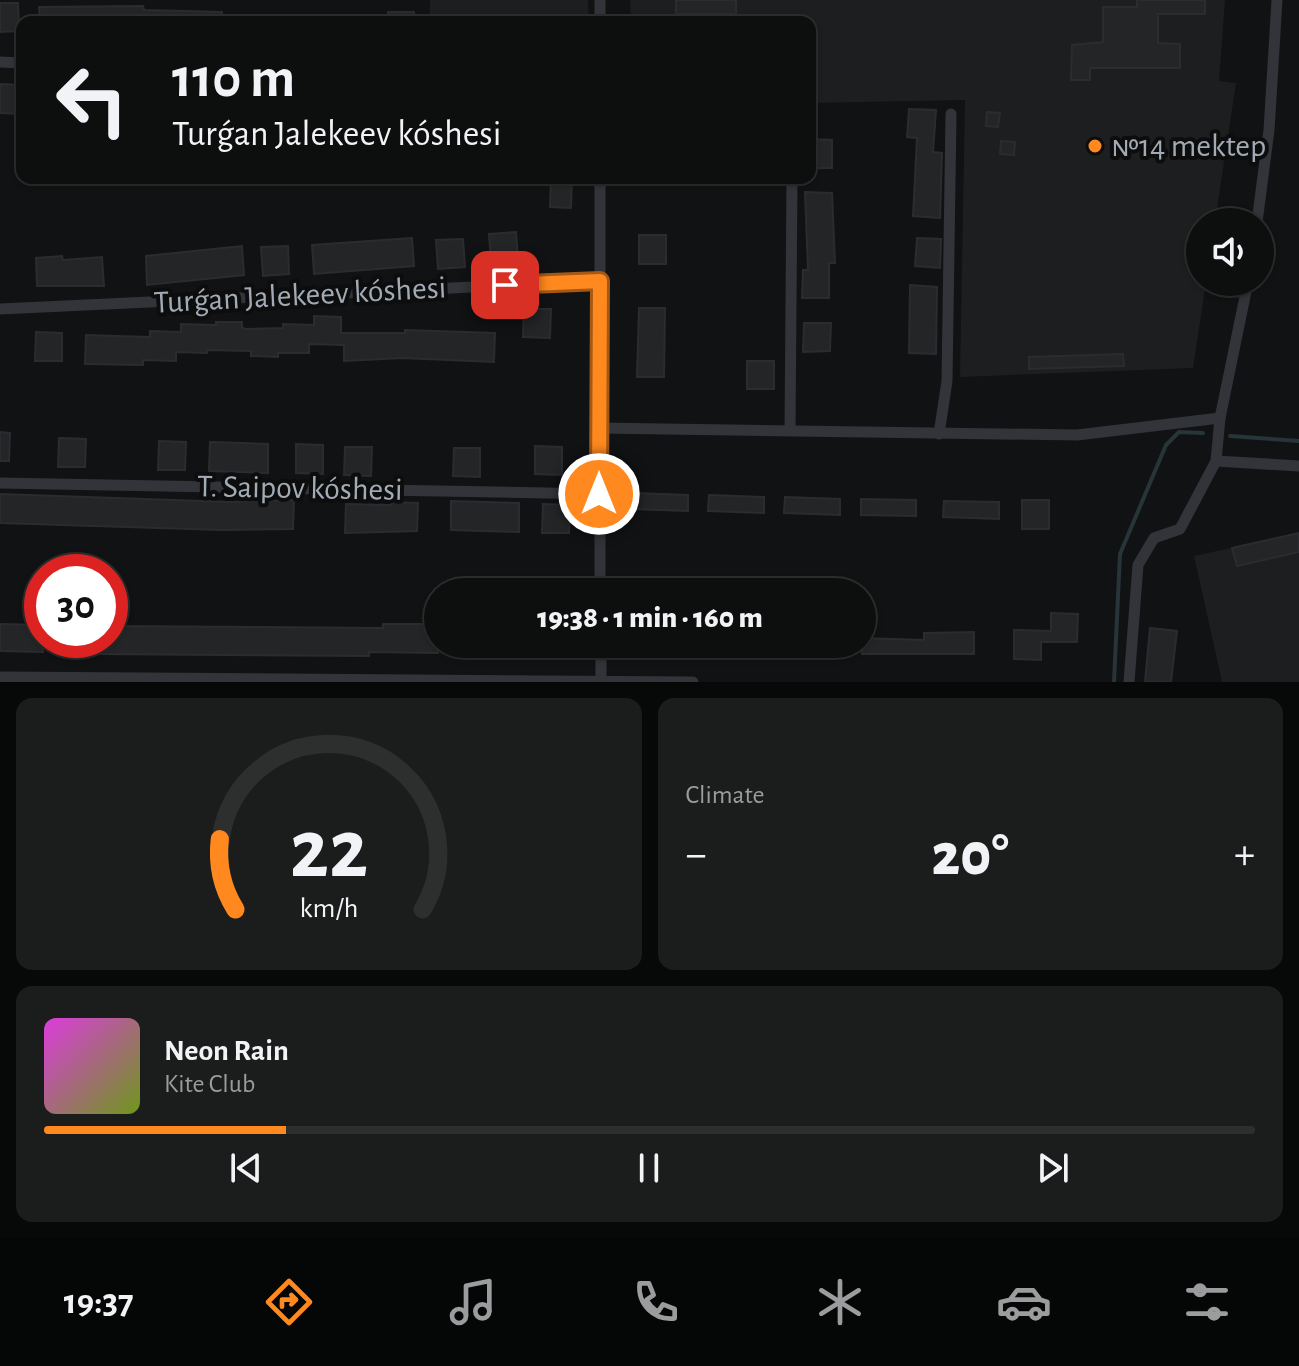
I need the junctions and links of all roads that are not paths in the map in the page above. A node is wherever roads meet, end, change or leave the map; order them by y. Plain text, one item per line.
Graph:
1 (1277, 0) edge
2 (951, 114) dead end
3 (600, 184) edge
4 (792, 184) edge
5 (1259, 208) edge
6 (600, 281) junction
7 (1245, 296) edge
8 (0, 309) edge
9 (1220, 418) junction
10 (599, 428) junction
11 (790, 429) junction
12 (939, 434) junction
13 (1216, 461) junction
14 (1299, 466) edge
15 (0, 483) edge
16 (599, 494) junction
17 (600, 578) edge
18 (601, 658) edge
19 (0, 677) edge
20 (601, 681) edge
21 (693, 682) edge
22 (1129, 682) edge

1 - 5 street
2 - 12 street
3 - 6 street
4 - 11 street
6 - 8 street, Turǵan Jalekeev kóshesi
6 - 10 street
7 - 9 street
9 - 12 street
9 - 13 street
10 - 11 street
10 - 16 street
11 - 12 street
13 - 14 street
13 - 22 street
15 - 16 street, T. Saipov kóshesi
16 - 17 street
18 - 20 street
19 - 20 street
20 - 21 street

